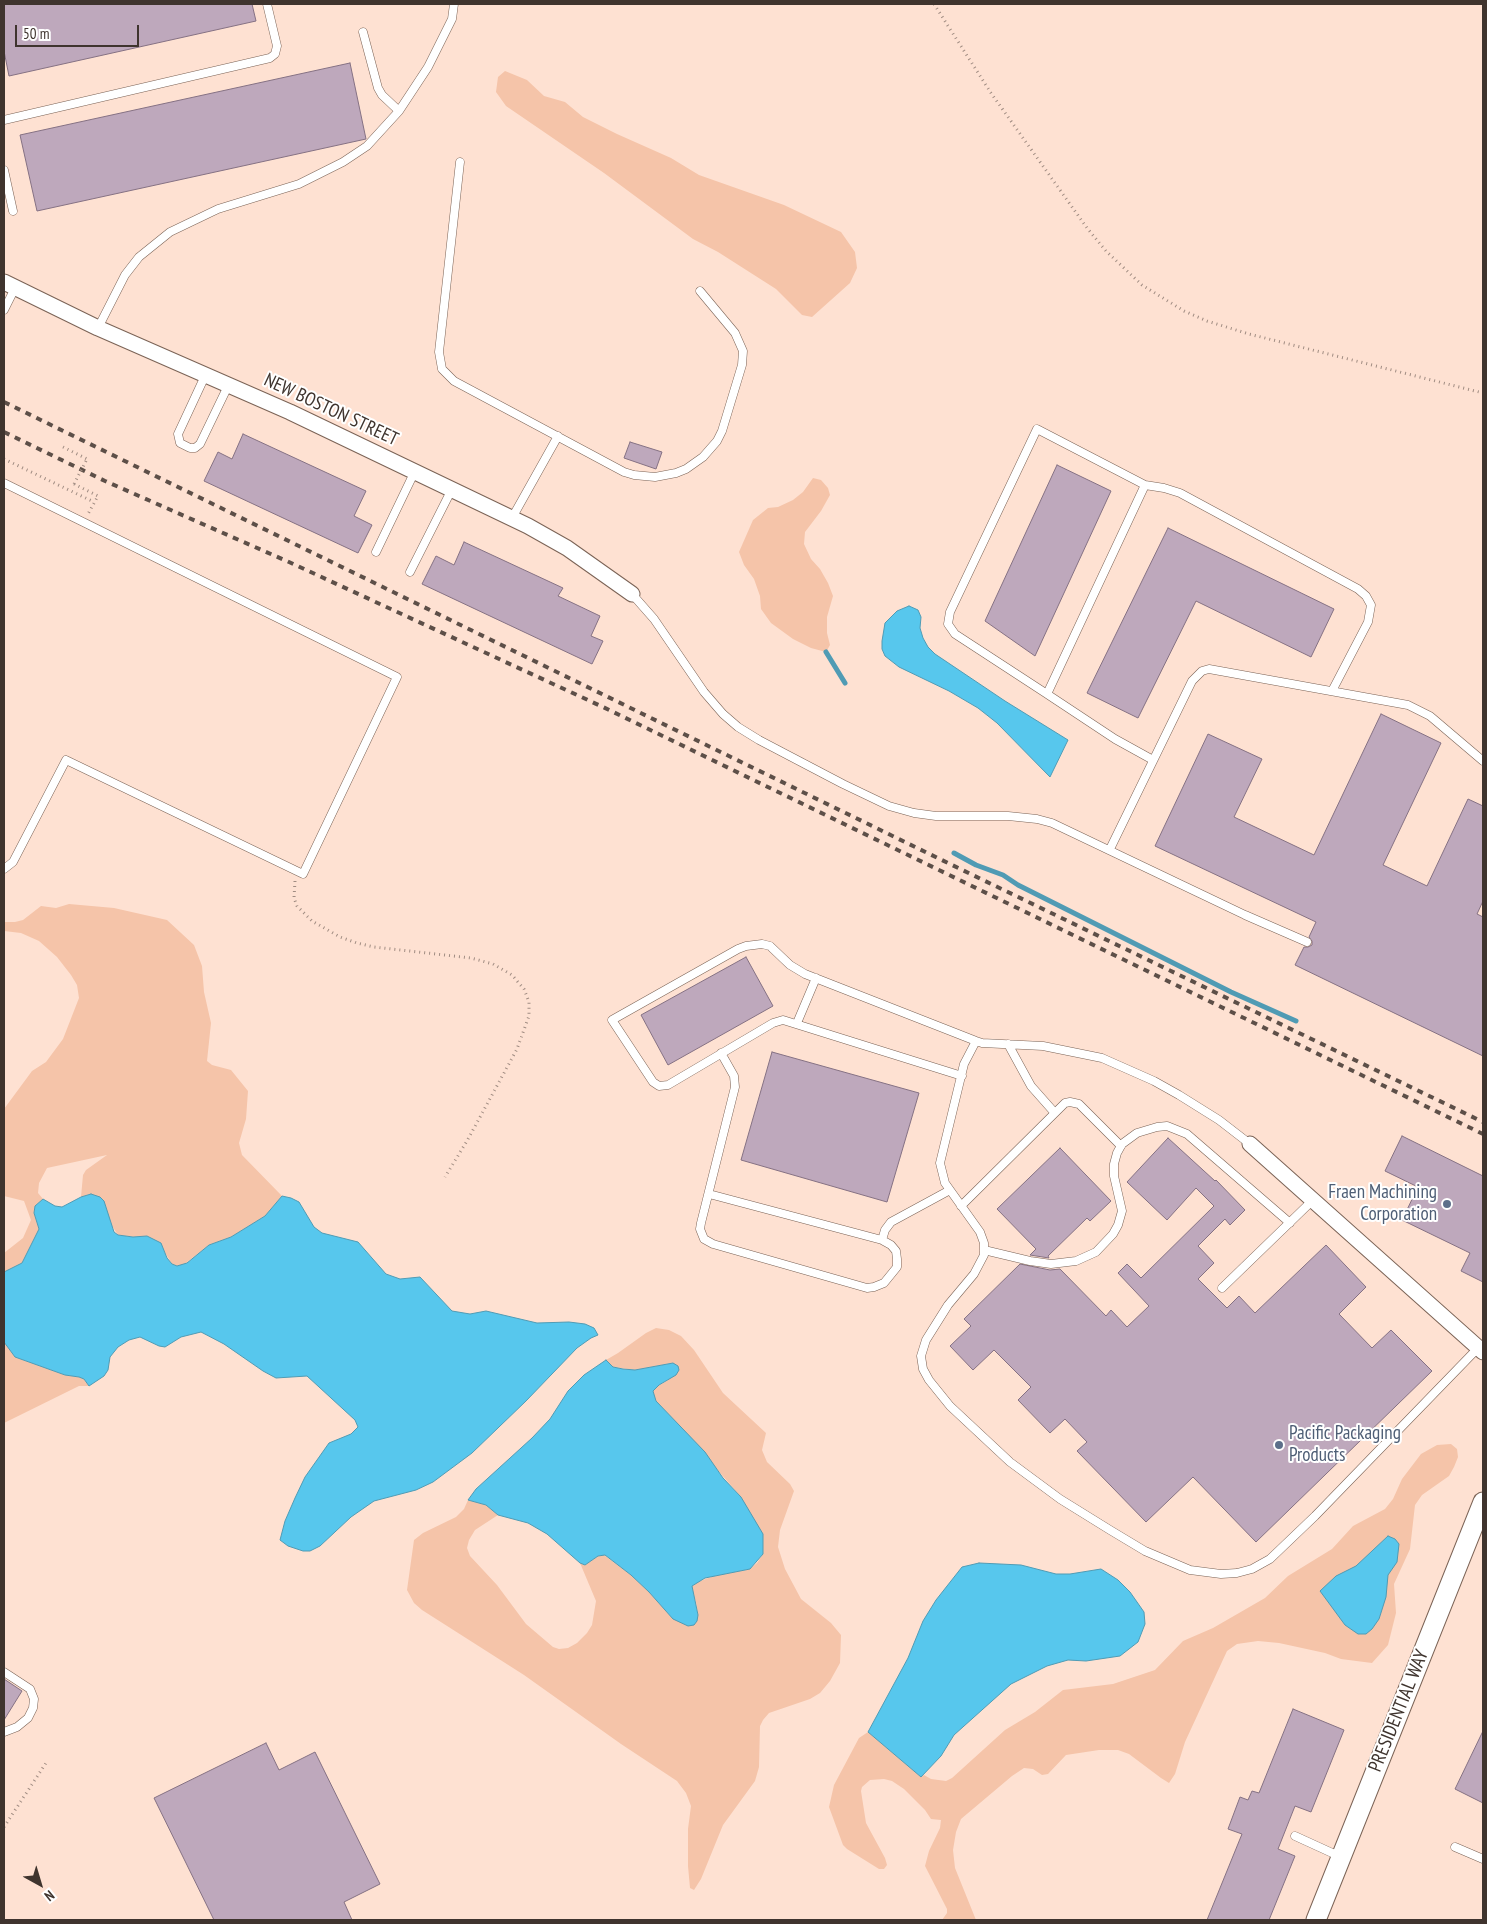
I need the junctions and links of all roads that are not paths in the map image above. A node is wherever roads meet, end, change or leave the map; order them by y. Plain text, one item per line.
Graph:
1 (267, 4) edge
2 (454, 4) edge
3 (364, 32) dead end
4 (399, 111) junction
5 (4, 120) edge
6 (460, 162) dead end
7 (4, 170) edge
8 (13, 211) dead end
9 (9, 285) edge
10 (700, 291) dead end
11 (4, 310) edge
12 (98, 328) junction
13 (205, 376) junction
14 (228, 386) junction
15 (558, 436) junction
16 (415, 471) junction
17 (4, 483) edge
18 (1145, 484) junction
19 (452, 489) junction
20 (512, 518) junction
21 (376, 552) dead end
22 (410, 572) dead end
23 (632, 594) joint
24 (1332, 691) junction
25 (1048, 694) junction
26 (1153, 760) junction
27 (1483, 762) edge
28 (1110, 849) junction
29 (4, 869) edge
30 (1307, 942) dead end
31 (816, 978) junction
32 (797, 1023) junction
33 (976, 1042) junction
34 (1008, 1044) junction
35 (722, 1053) junction
36 (962, 1076) junction
37 (1054, 1112) junction
38 (1250, 1144) joint
39 (1121, 1146) junction
40 (950, 1190) junction
41 (709, 1194) junction
42 (1313, 1200) junction
43 (962, 1206) junction
44 (1290, 1223) junction
45 (882, 1240) junction
46 (984, 1250) junction
47 (1222, 1288) dead end
48 (1481, 1350) edge
49 (1483, 1502) edge
50 (4, 1672) edge
51 (4, 1732) edge
52 (1294, 1836) dead end
53 (1455, 1847) dead end
54 (1341, 1856) junction
55 (1483, 1859) edge
56 (1316, 1920) edge

1 - 5 lane
2 - 4 lane
3 - 4 lane
4 - 12 lane
6 - 15 lane
7 - 8 lane
9 - 11 lane
9 - 12 street, NEW BOSTON STREET
10 - 15 lane
12 - 13 street, NEW BOSTON STREET
13 - 14 street, NEW BOSTON STREET
13 - 14 lane
14 - 16 street, NEW BOSTON STREET
15 - 20 lane
16 - 19 street, NEW BOSTON STREET
16 - 21 lane
17 - 29 lane
18 - 24 lane
18 - 25 lane
18 - 25 lane
19 - 20 street, NEW BOSTON STREET
19 - 22 lane
20 - 23 street, NEW BOSTON STREET
23 - 28 lane
24 - 26 lane
24 - 27 lane
25 - 26 lane
26 - 28 lane
28 - 30 lane
31 - 32 lane
31 - 33 lane
31 - 35 lane
32 - 35 lane
32 - 36 lane
33 - 34 lane
33 - 36 lane
34 - 37 lane
34 - 38 lane
35 - 41 lane
36 - 40 lane
37 - 39 lane
37 - 43 lane
38 - 42 street
39 - 44 lane
39 - 46 lane
40 - 43 lane
40 - 45 lane
41 - 45 lane
41 - 45 lane
42 - 44 lane
42 - 48 street
43 - 46 lane
44 - 47 lane
46 - 48 lane
49 - 54 street, PRESIDENTIAL WAY
50 - 51 lane
52 - 54 lane
53 - 55 lane
54 - 56 street, PRESIDENTIAL WAY

